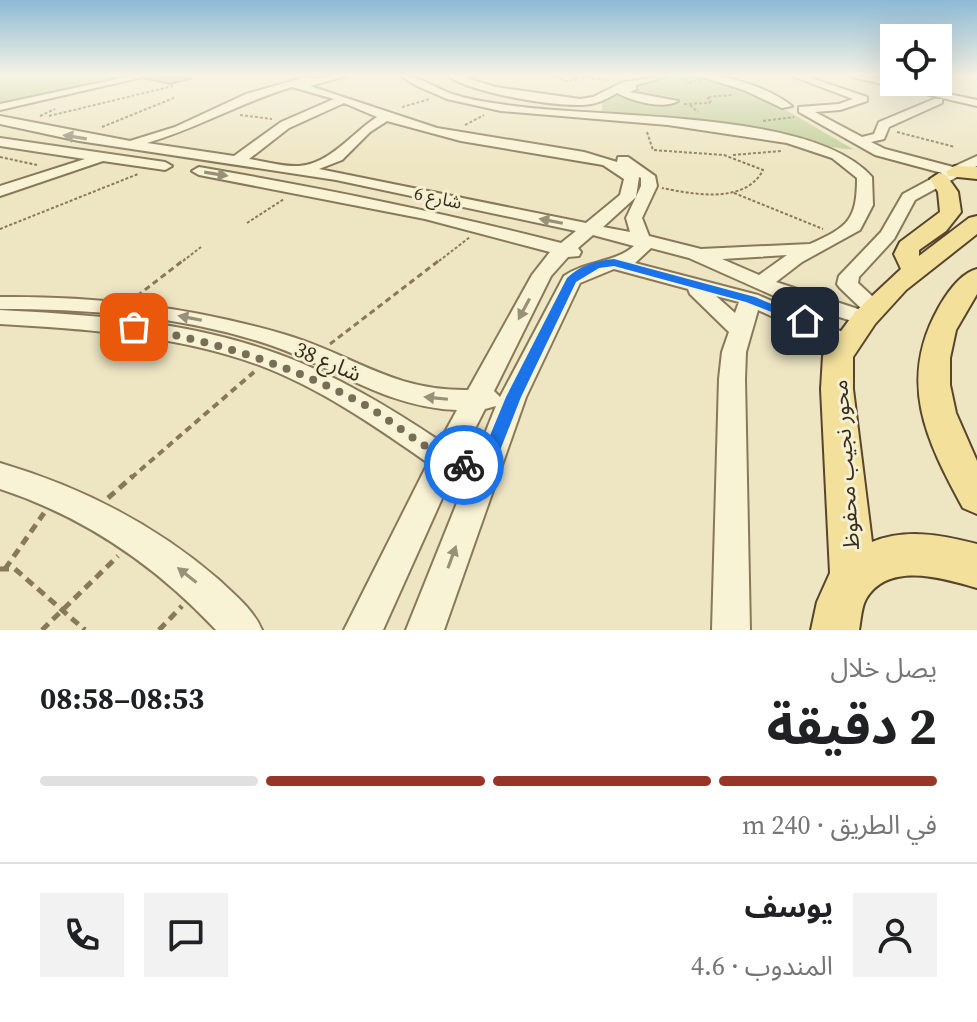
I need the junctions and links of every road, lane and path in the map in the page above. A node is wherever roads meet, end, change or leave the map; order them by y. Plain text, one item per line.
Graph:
1 (86, 105) edge
2 (156, 105) edge
3 (228, 105) edge
4 (244, 105) edge
5 (328, 105) edge
6 (361, 105) edge
7 (371, 105) edge
8 (412, 105) edge
9 (493, 105) edge
10 (605, 105) edge
11 (690, 105) edge
12 (787, 105) edge
13 (788, 105) edge
14 (845, 105) edge
15 (929, 105) edge
16 (500, 107) junction
17 (793, 108) junction
18 (602, 111) dead end
19 (226, 113) junction
20 (699, 113) dead end
21 (386, 114) junction
22 (292, 121) junction
23 (643, 121) junction
24 (764, 121) dead end
25 (7, 123) edge
26 (411, 126) junction
27 (881, 128) junction
28 (455, 130) junction
29 (558, 131) junction
30 (79, 137) junction
31 (860, 141) junction
32 (128, 145) junction
33 (955, 147) dead end
34 (817, 148) junction
35 (0, 149) edge
36 (8, 151) edge
37 (730, 156) junction
38 (43, 157) junction
39 (102, 157) junction
40 (166, 159) junction
41 (977, 160) edge
42 (237, 161) junction
43 (357, 166) junction
44 (977, 173) edge
45 (947, 176) junction
46 (301, 179) junction
47 (0, 182) edge
48 (649, 186) junction
49 (0, 191) edge
50 (734, 193) junction
51 (331, 194) junction
52 (247, 223) dead end
53 (977, 223) edge
54 (482, 228) junction
55 (0, 229) edge
56 (590, 229) junction
57 (840, 236) junction
58 (641, 240) junction
59 (964, 240) edge
60 (201, 247) dead end
61 (815, 247) junction
62 (564, 251) junction
63 (696, 254) junction
64 (614, 263) junction
65 (914, 270) junction
66 (977, 277) edge
67 (688, 283) junction
68 (756, 291) junction
69 (0, 303) edge
70 (121, 308) junction
71 (0, 317) edge
72 (862, 322) junction
73 (740, 330) junction
74 (317, 354) junction
75 (270, 360) junction
76 (513, 397) junction
77 (475, 400) junction
78 (445, 459) junction
79 (965, 465) edge
80 (484, 471) junction
81 (0, 476) edge
82 (58, 494) junction
83 (977, 496) edge
84 (93, 510) junction
85 (137, 536) junction
86 (977, 566) edge
87 (2, 569) edge
88 (853, 576) junction
89 (201, 586) junction
90 (62, 610) junction
91 (42, 630) edge
92 (85, 630) edge
93 (159, 630) edge
94 (243, 630) edge
95 (363, 630) edge
96 (425, 630) edge
97 (731, 630) edge
98 (835, 630) edge

1 - 25 path
2 - 30 path
3 - 32 street
4 - 19 street
5 - 22 street
6 - 21 street
7 - 21 street
8 - 21 path
9 - 16 street
10 - 18 street
11 - 20 path
12 - 17 street
13 - 17 street
14 - 17 street
15 - 27 street
16 - 28 path
16 - 29 street
17 - 24 path
17 - 31 street
17 - 45 street
19 - 22 path
19 - 40 street
21 - 26 street
21 - 28 street
21 - 46 street
22 - 42 street
23 - 29 street
23 - 34 street
23 - 37 path
30 -> 25 street, شارع 6
26 - 43 street
26 - 56 street
27 - 31 street
27 - 33 path
28 - 29 street
29 - 48 street
30 - 32 street, شارع 6
31 - 45 street
32 - 40 street, شارع 6
34 - 37 path
34 - 57 street
35 - 36 street
36 - 38 street, شارع 6
36 - 38 path
37 - 50 path
38 - 39 street, شارع 6
38 - 47 street
39 - 40 street, شارع 6
39 - 49 street
40 - 42 street, شارع 6
40 -> 46 street, شارع 6
40 - 55 path
41 - 45 street
42 - 46 street, شارع 6
43 - 46 street, شارع 6
43 - 51 street
56 -> 43 street, شارع 6
44 - 45 main road
45 - 65 main road
45 - 72 street
46 - 51 street, شارع 6
46 - 52 path
48 - 50 path
48 - 58 street
50 - 57 path
51 - 54 street, شارع 6
53 - 59 main road
54 - 62 street, شارع 6
54 - 74 path
56 - 58 street, شارع 6
56 - 62 street
57 - 61 street
58 - 63 street, شارع 6
58 - 64 street
59 - 65 main road
60 - 70 path
61 - 63 street
61 - 68 street
62 - 64 street, شارع 6
62 -> 77 street
63 - 68 street, شارع 6
64 - 67 street, شارع 6
64 - 76 street
65 - 72 main road
66 - 79 main road
67 - 68 street, شارع 6
67 - 73 street
68 - 72 street, شارع 6
68 - 72 street, شارع 6
68 - 73 street
69 - 70 street, شارع 38
74 -> 70 street, شارع 38
71 - 75 street, شارع 38
72 - 88 main road, محور نجيب محفوظ
73 - 97 street
77 -> 74 street, شارع 38
75 - 78 street, شارع 38
75 - 84 path
76 - 77 street, شارع 38
76 - 80 street
77 - 78 street
78 - 80 street, شارع 38
78 - 95 street
79 - 83 main road
96 -> 80 street
81 - 82 street
82 - 84 street
82 - 87 path
84 - 85 street
89 -> 85 street
85 - 90 path
86 - 88 main road
87 - 90 path
88 - 98 main road
89 - 93 path
89 - 94 street
90 - 91 path
90 - 92 path

